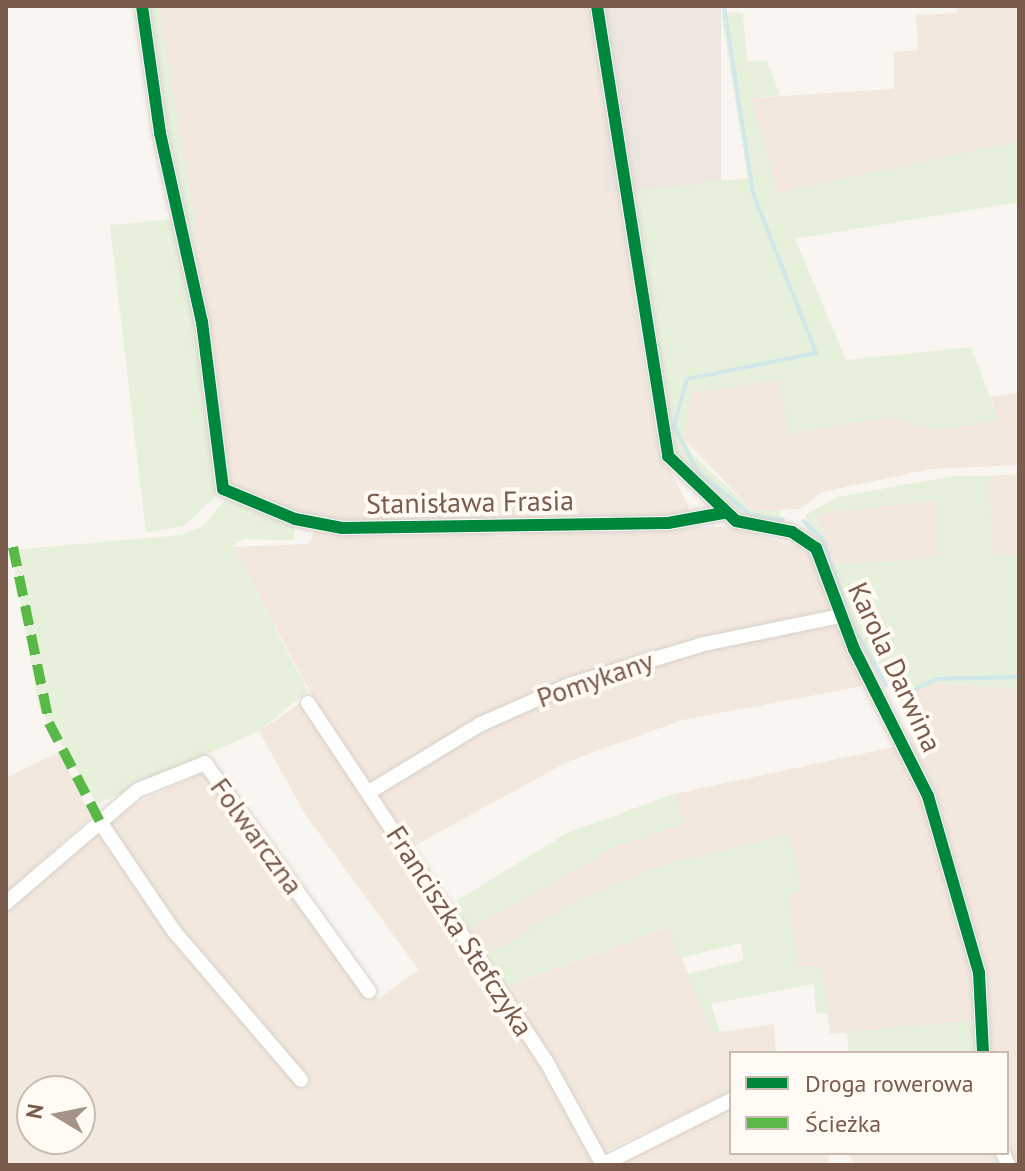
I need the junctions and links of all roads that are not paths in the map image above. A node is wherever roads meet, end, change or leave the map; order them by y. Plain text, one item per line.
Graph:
1 (142, 6) edge
2 (597, 6) edge
3 (723, 513) junction
4 (841, 616) junction
5 (308, 703) dead end
6 (369, 792) junction
7 (100, 822) junction
8 (6, 903) edge
9 (369, 991) dead end
10 (983, 1051) edge
11 (301, 1080) dead end
12 (729, 1101) edge
13 (602, 1165) edge

1 - 3 street, Stanisława Frasia
2 - 3 street, Karola Darwina
3 - 4 street, Karola Darwina
4 - 6 street, Pomykany
4 - 10 street, Karola Darwina
5 - 6 street, Franciszka Stefczyka
6 - 13 street, Franciszka Stefczyka
7 - 8 street, Folwarczna
7 - 9 street, Folwarczna
7 - 11 street
12 - 13 street

